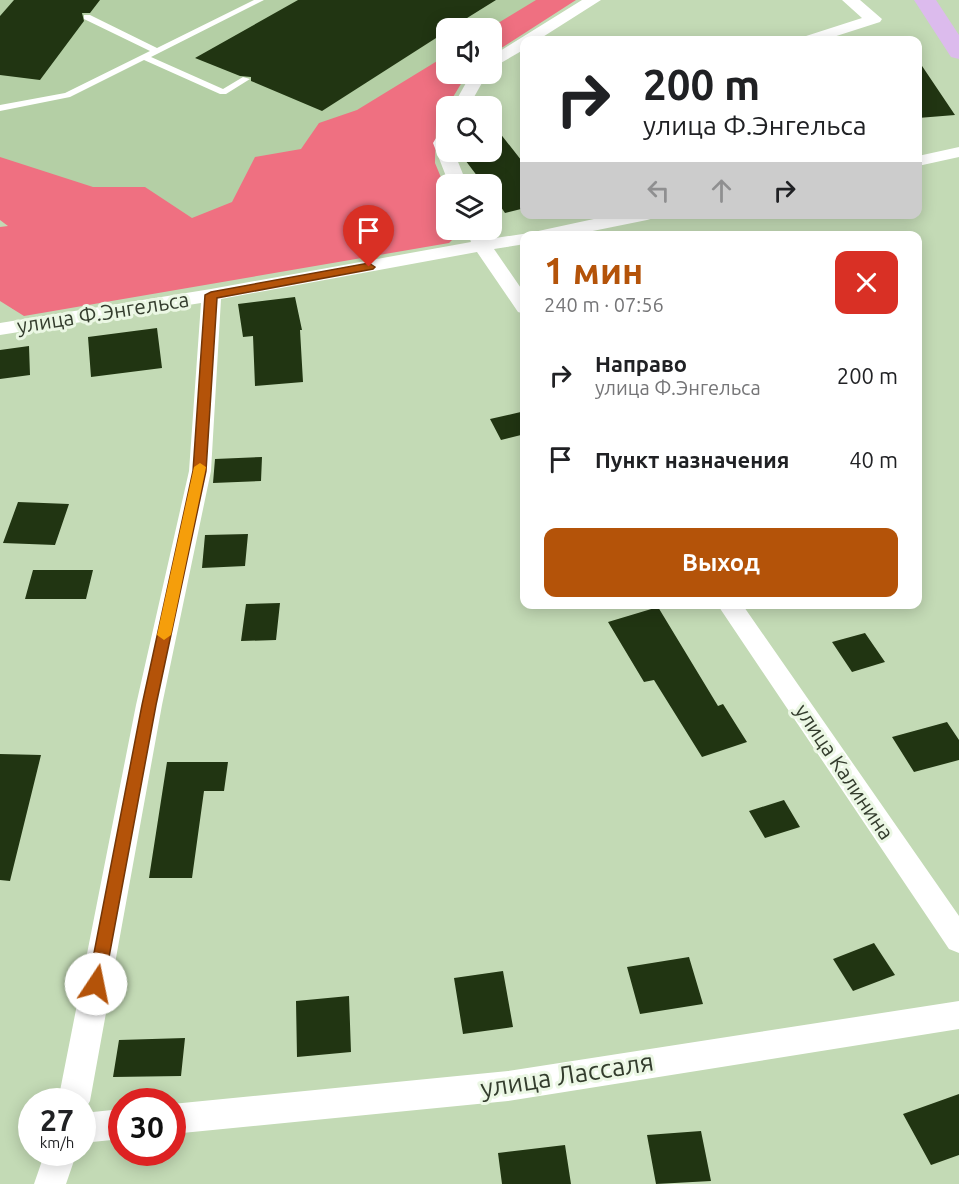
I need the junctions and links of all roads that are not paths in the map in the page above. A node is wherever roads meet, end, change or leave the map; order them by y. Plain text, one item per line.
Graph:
1 (260, 0) edge
2 (593, 0) edge
3 (850, 0) edge
4 (925, 0) edge
5 (87, 17) dead end
6 (534, 36) edge
7 (821, 36) edge
8 (520, 45) edge
9 (157, 51) junction
10 (959, 52) edge
11 (144, 57) junction
12 (502, 57) edge
13 (246, 79) dead end
14 (0, 108) edge
15 (959, 152) edge
16 (922, 160) edge
17 (622, 219) edge
18 (562, 231) edge
19 (502, 238) edge
20 (520, 238) edge
21 (470, 240) edge
22 (480, 240) edge
23 (211, 295) junction
24 (520, 300) edge
25 (0, 329) edge
26 (732, 609) edge
27 (959, 940) edge
28 (959, 1015) edge
29 (76, 1088) edge
30 (186, 1118) edge
31 (56, 1166) edge
32 (50, 1184) edge

1 - 9 lane
2 - 6 street
3 - 7 street
4 - 10 main road
5 - 9 lane
8 - 12 street
9 - 11 lane
11 - 13 lane
11 - 14 lane
15 - 16 street
17 - 18 street
19 - 20 street, улица Ф.Энгельса
21 - 23 street, улица Ф.Энгельса
22 - 24 street
23 - 25 street, улица Ф.Энгельса
23 - 29 street
26 - 27 street, улица Калинина
28 - 30 street, улица Лассаля
31 - 32 street

